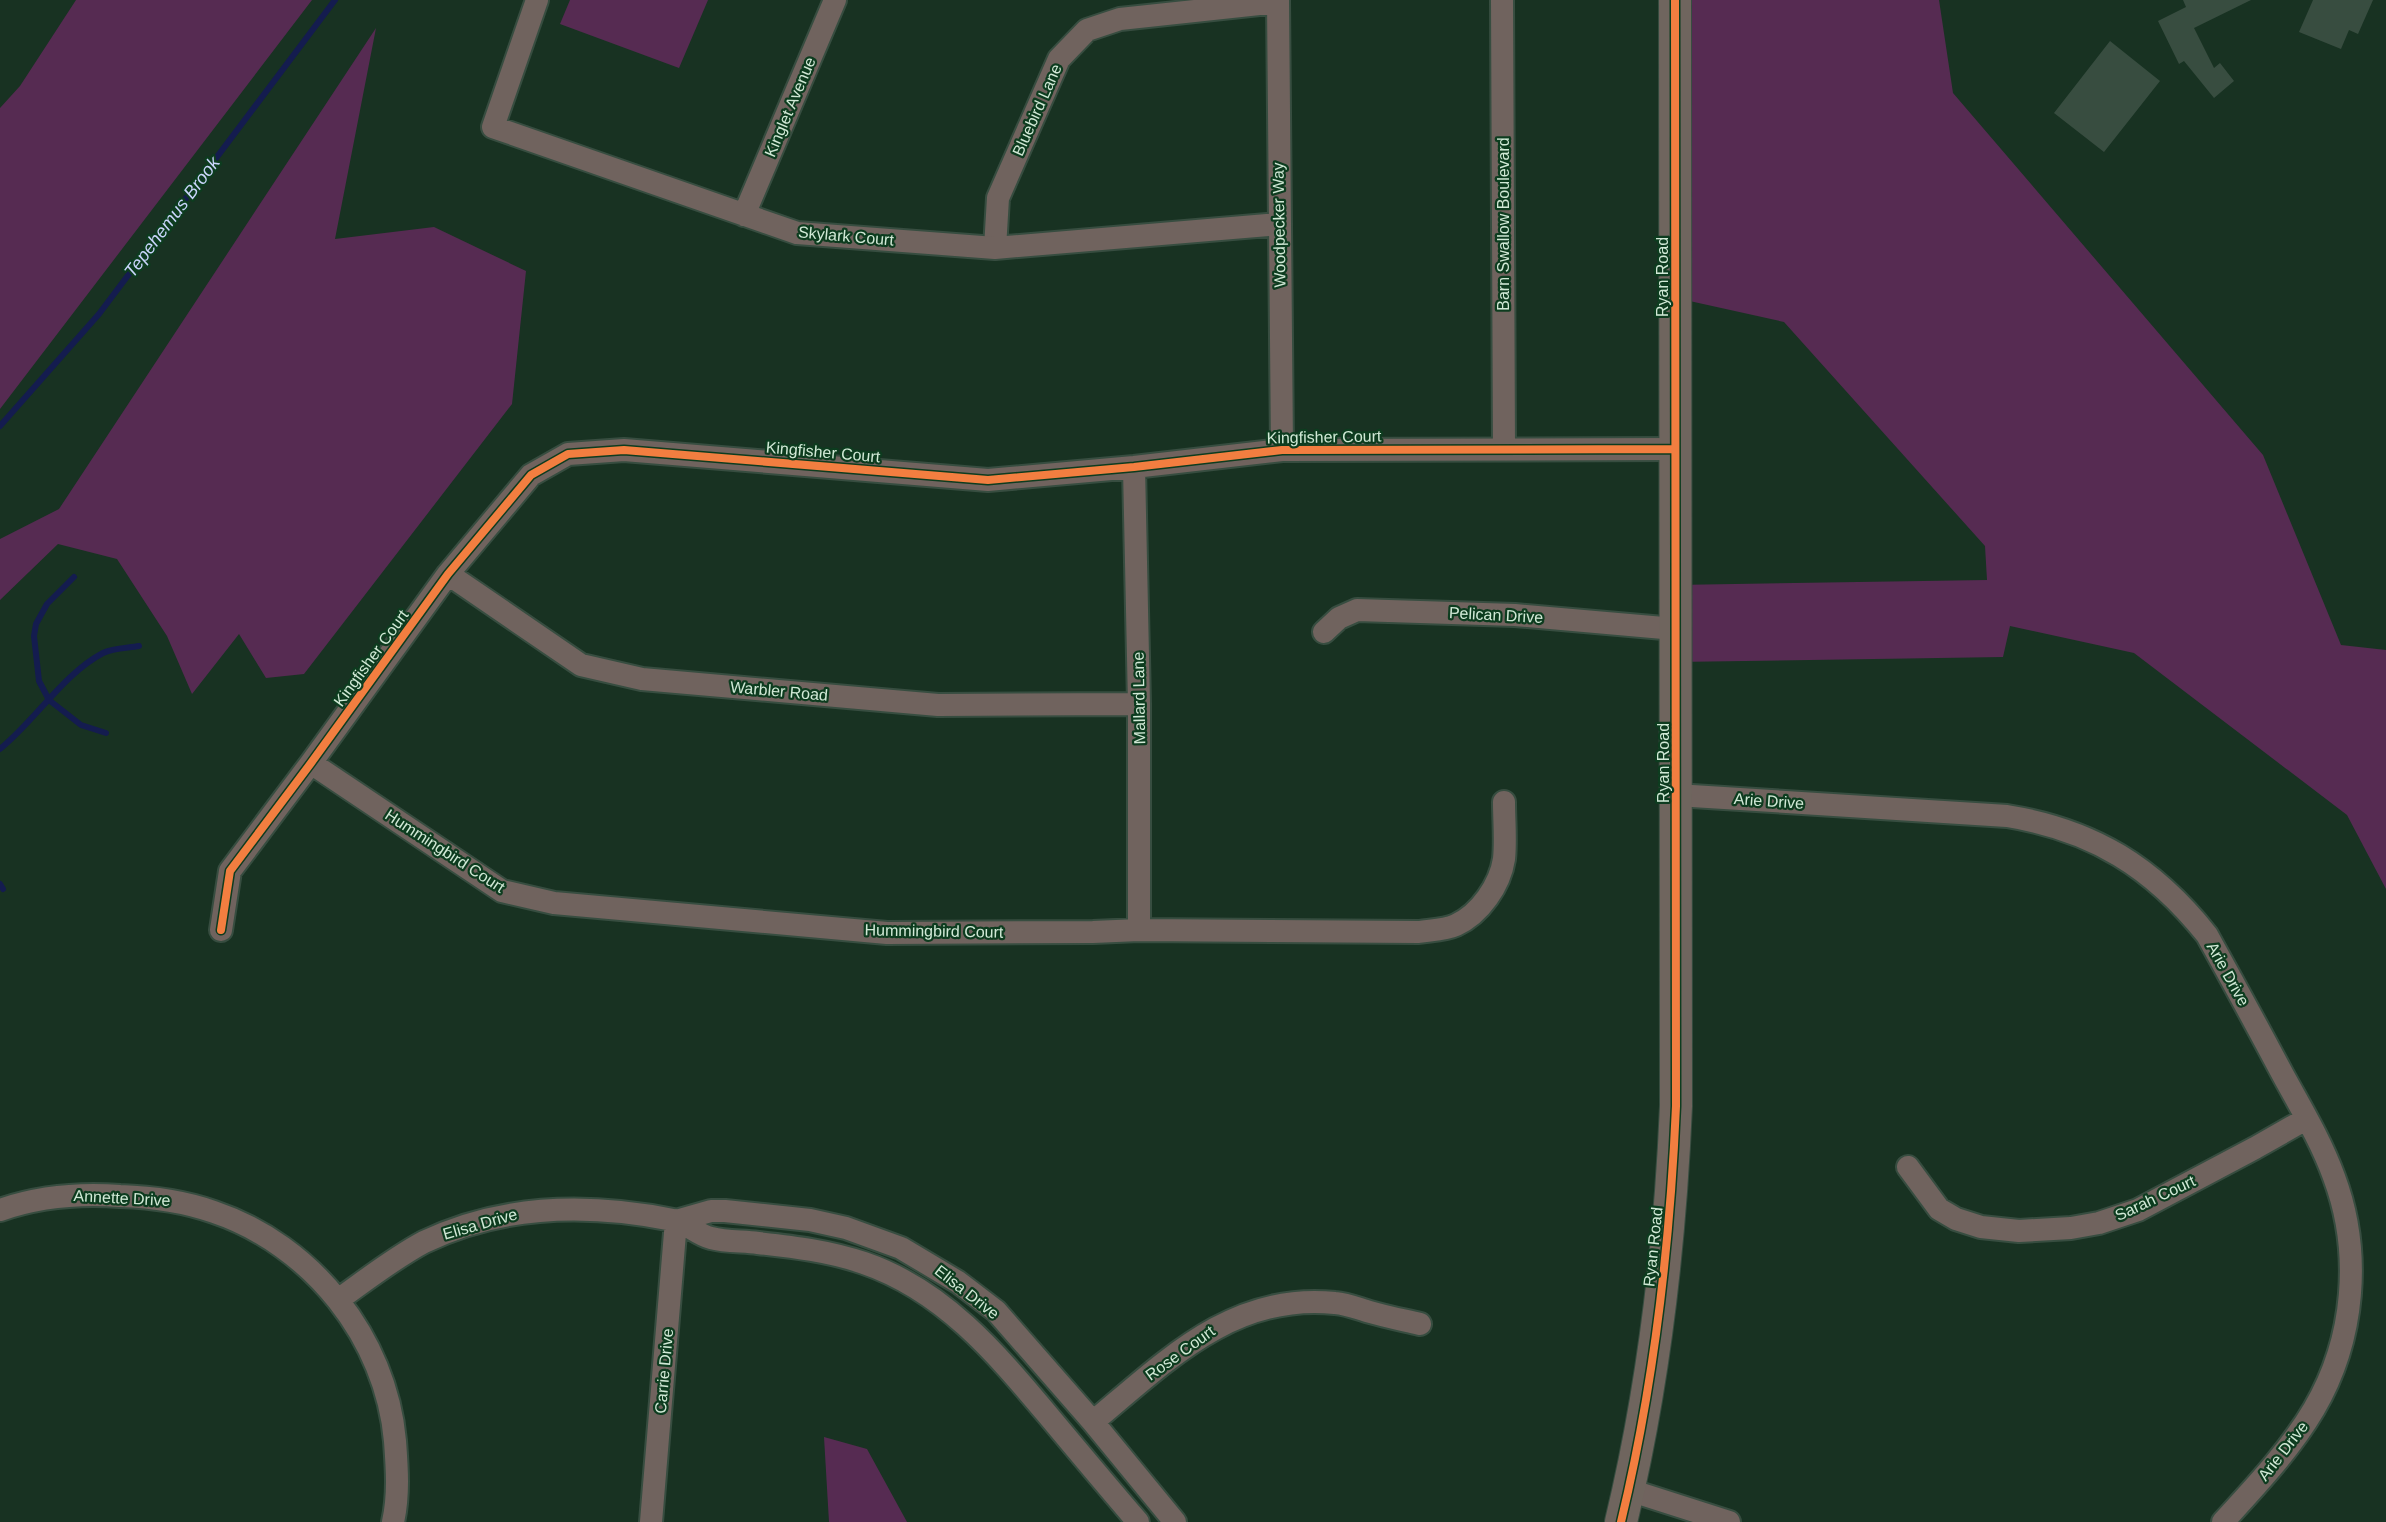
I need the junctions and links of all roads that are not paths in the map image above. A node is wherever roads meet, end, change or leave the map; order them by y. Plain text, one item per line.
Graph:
1 (537, 0) edge
2 (835, 0) edge
3 (1502, 0) edge
4 (1675, 0) edge
5 (1278, 1) edge
6 (744, 215) junction
7 (1279, 224) junction
8 (994, 248) junction
9 (1504, 449) junction
10 (1675, 449) junction
11 (1282, 450) junction
12 (1134, 467) junction
13 (448, 574) junction
14 (1675, 629) junction
15 (1324, 632) dead end
16 (1139, 704) junction
17 (311, 763) junction
18 (1676, 795) junction
19 (1504, 802) dead end
20 (221, 930) dead end
21 (1139, 930) junction
22 (2306, 1119) junction
23 (1908, 1167) dead end
24 (0, 1210) edge
25 (676, 1221) junction
26 (873, 1237) junction
27 (866, 1263) junction
28 (338, 1300) junction
29 (996, 1311) junction
30 (1419, 1324) dead end
31 (975, 1333) junction
32 (1093, 1422) junction
33 (1629, 1490) junction
34 (393, 1522) edge
35 (651, 1522) edge
36 (1138, 1522) edge
37 (1175, 1522) edge
38 (1621, 1522) edge
39 (1728, 1522) edge
40 (2223, 1522) edge

1 - 6 street, Skylark Court
2 - 6 street, Kinglet Avenue
3 - 9 street, Barn Swallow Boulevard
4 - 10 street, Ryan Road
5 - 7 street, Woodpecker Way
5 - 8 street, Bluebird Lane
6 - 8 street, Skylark Court
7 - 8 street, Skylark Court
7 - 11 street, Woodpecker Way
9 - 10 street, Kingfisher Court
9 - 11 street, Kingfisher Court
10 - 14 street, Ryan Road
11 - 12 street, Kingfisher Court
12 - 13 street, Kingfisher Court
12 - 16 street, Mallard Lane
13 - 16 street, Warbler Road
13 - 17 street, Kingfisher Court
14 - 15 street, Pelican Drive
14 - 18 street, Ryan Road
16 - 21 street, Mallard Lane
17 - 20 street, Kingfisher Court
17 - 21 street, Hummingbird Court
18 - 22 street, Arie Drive
18 - 33 street, Ryan Road
19 - 21 street, Hummingbird Court
22 - 23 street, Sarah Court
22 - 40 street, Arie Drive
24 - 28 street, Annette Drive
25 - 26 street, Elisa Drive
25 - 27 street, Elisa Drive
25 - 28 street, Elisa Drive
25 - 35 street, Carrie Drive
26 - 27 street
26 - 29 street, Elisa Drive
27 - 31 street, Elisa Drive
28 - 34 street, Annette Drive
29 - 31 street
29 - 32 street, Elisa Drive
30 - 32 street, Rose Court
31 - 36 street, Elisa Drive
32 - 37 street, Elisa Drive
33 - 38 street, Ryan Road
33 - 39 street

